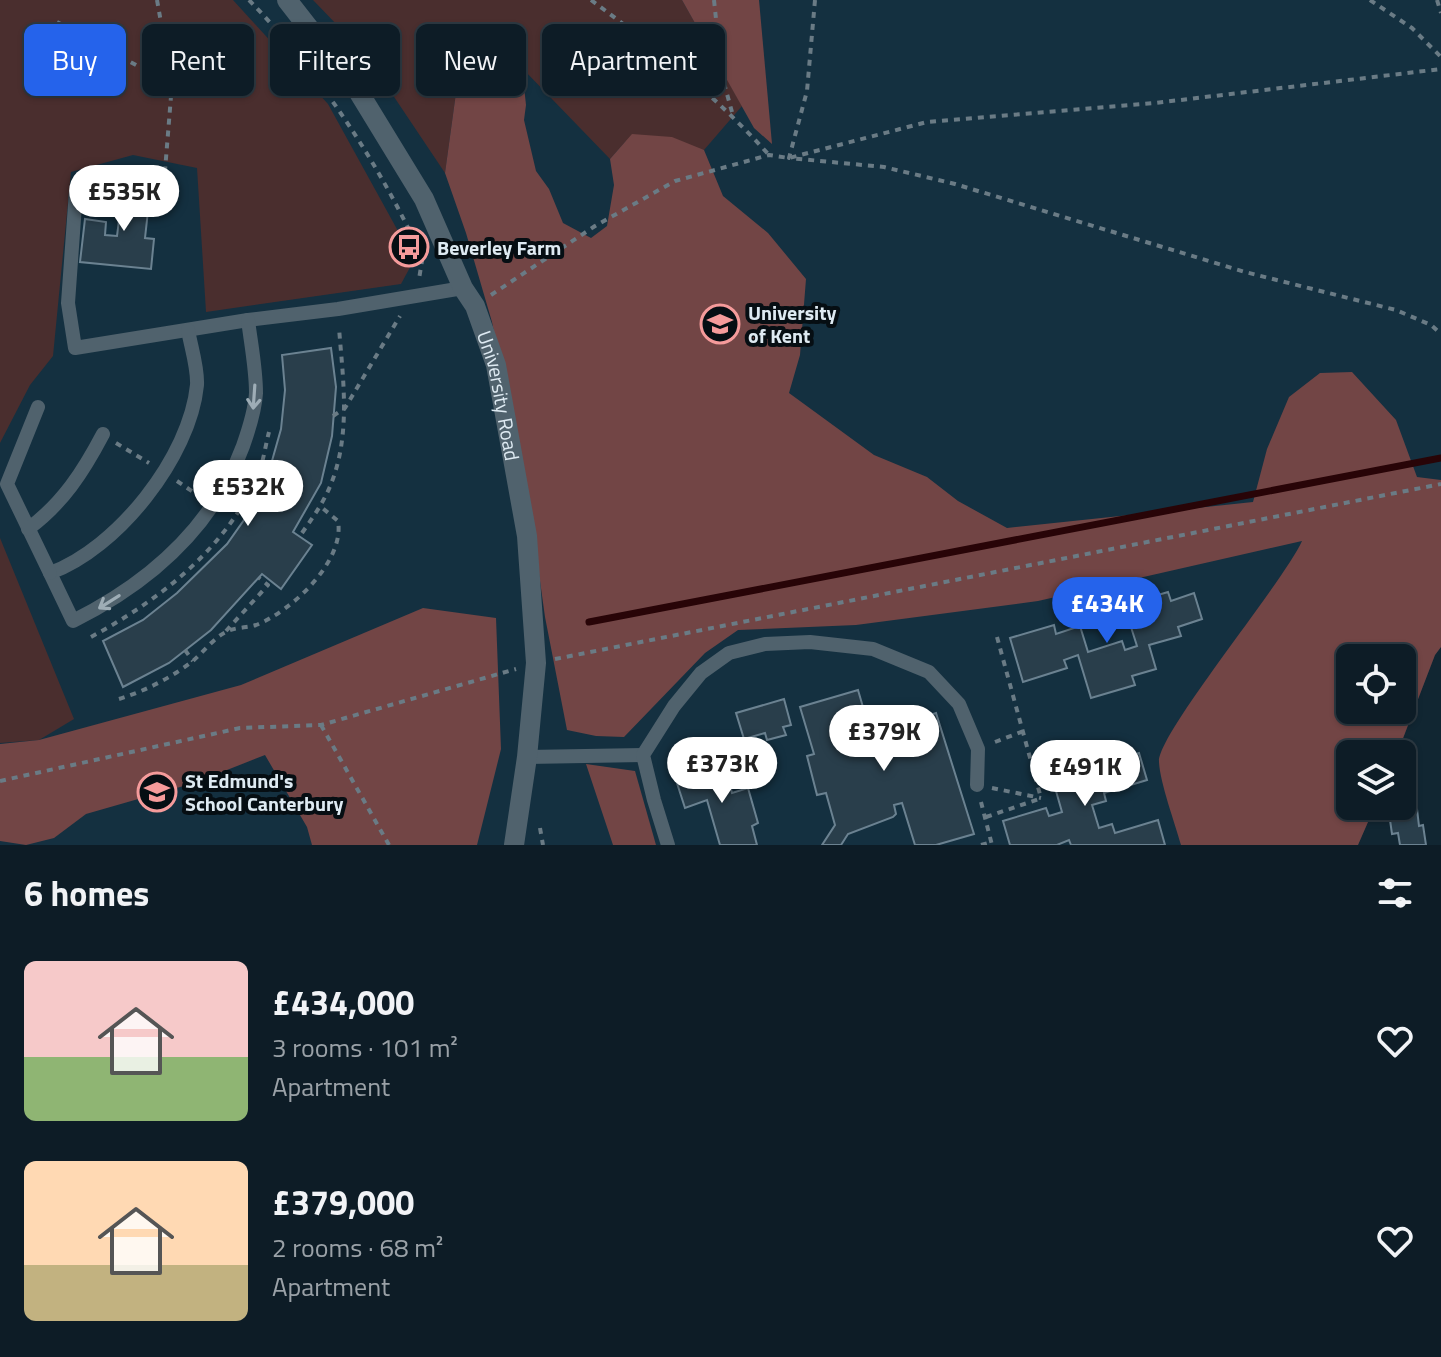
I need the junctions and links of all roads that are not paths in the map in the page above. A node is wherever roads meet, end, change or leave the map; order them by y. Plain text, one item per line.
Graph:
1 (287, 0) edge
2 (76, 191) dead end
3 (463, 288) junction
4 (248, 320) junction
5 (188, 330) junction
6 (38, 407) dead end
7 (103, 434) dead end
8 (28, 529) junction
9 (50, 573) junction
10 (643, 755) junction
11 (527, 757) junction
12 (977, 785) road end
13 (514, 845) edge
14 (668, 845) edge

1 - 3 street, University Road
2 - 5 lane
3 - 4 lane
3 - 11 street, University Road
4 - 5 lane
4 -> 9 lane
5 - 9 lane
6 - 8 lane
7 - 8 lane
8 - 9 lane
10 - 11 lane
10 - 12 lane
10 - 14 lane
11 - 13 street, University Road

